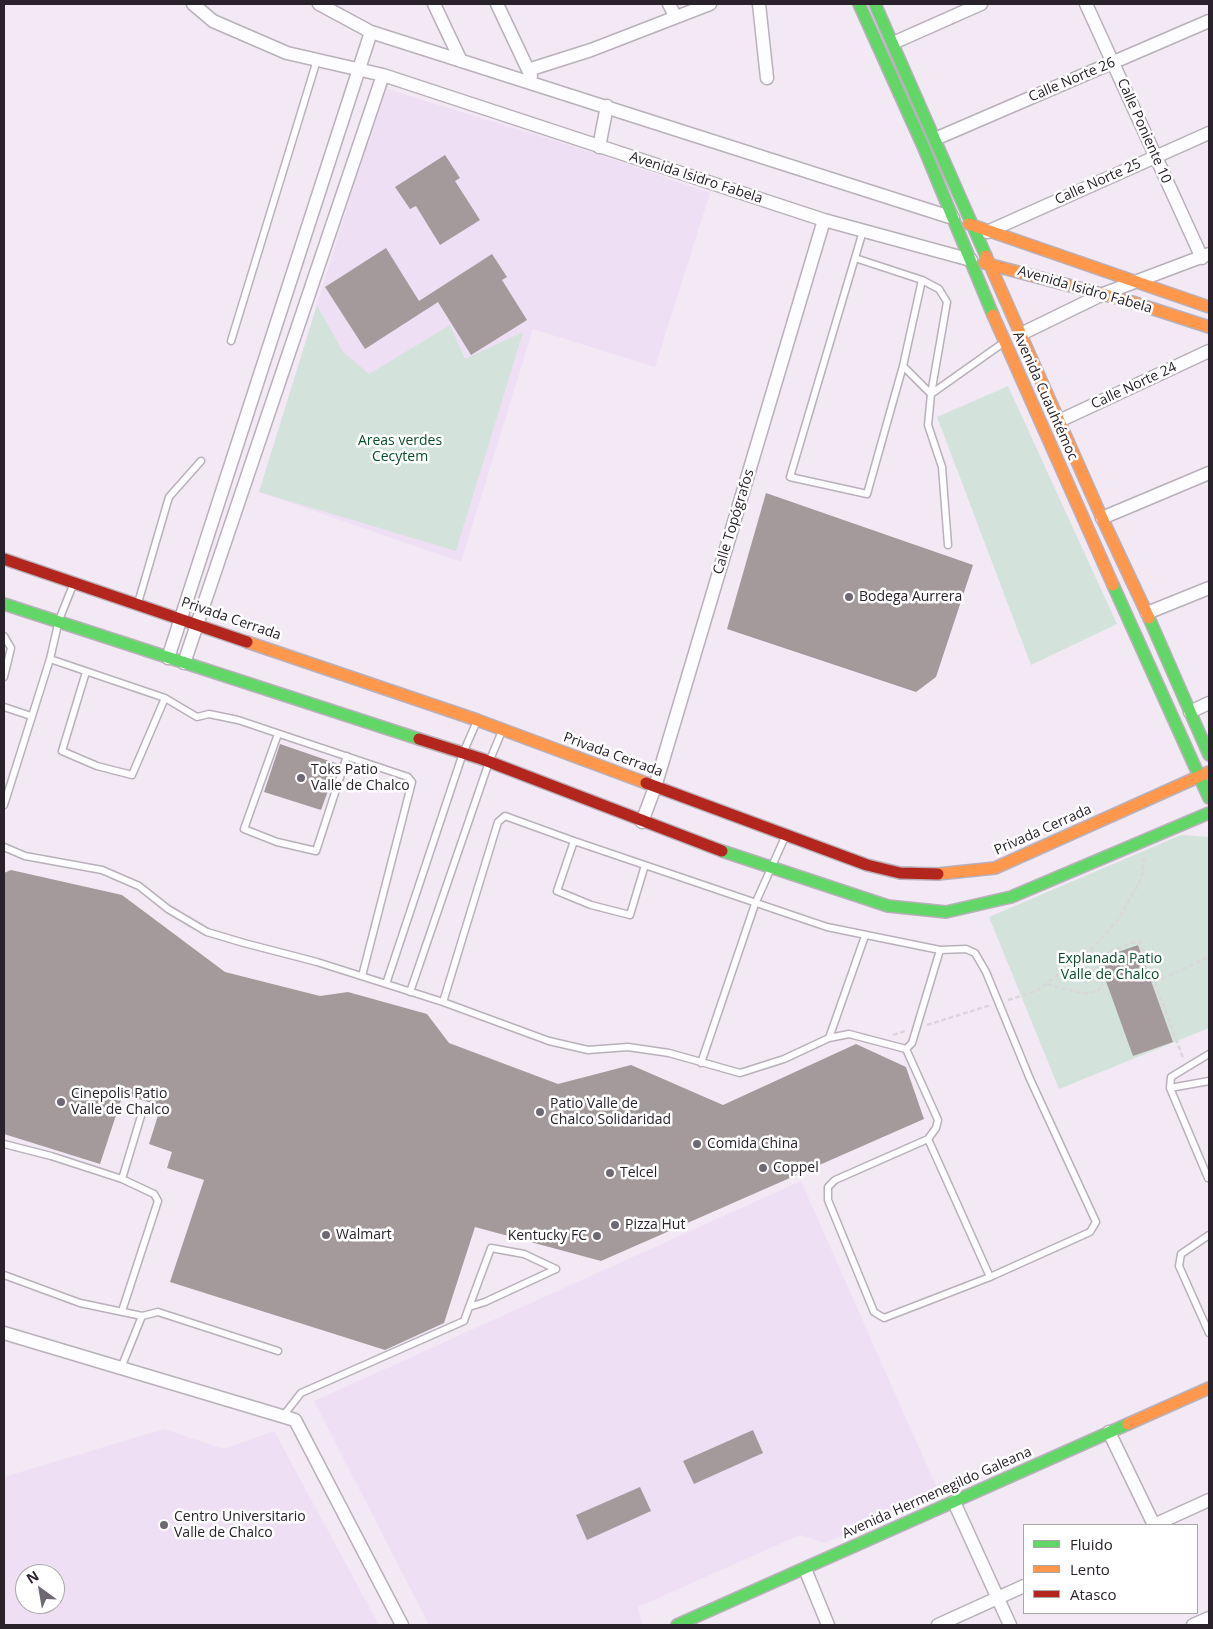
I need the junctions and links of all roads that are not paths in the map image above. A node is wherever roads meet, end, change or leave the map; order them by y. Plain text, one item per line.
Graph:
1 (193, 4) edge
2 (319, 4) edge
3 (340, 4) edge
4 (434, 4) edge
5 (498, 4) edge
6 (668, 4) edge
7 (710, 4) edge
8 (759, 4) edge
9 (858, 4) edge
10 (876, 4) edge
11 (981, 4) edge
12 (1086, 4) edge
13 (676, 16) junction
14 (348, 19) junction
15 (1209, 21) edge
16 (372, 32) junction
17 (893, 43) junction
18 (316, 60) junction
19 (461, 61) junction
20 (1113, 63) junction
21 (360, 69) junction
22 (528, 70) junction
23 (382, 75) junction
24 (766, 78) dead end
25 (535, 84) junction
26 (607, 106) junction
27 (1209, 133) edge
28 (935, 140) junction
29 (599, 147) junction
30 (1156, 156) junction
31 (953, 218) junction
32 (824, 220) junction
33 (972, 225) junction
34 (863, 231) junction
35 (987, 232) junction
36 (1205, 256) edge
37 (856, 258) junction
38 (971, 260) junction
39 (991, 264) junction
40 (922, 280) junction
41 (1135, 282) junction
42 (1103, 294) junction
43 (1209, 307) edge
44 (1209, 327) edge
45 (276, 330) junction
46 (1021, 334) junction
47 (295, 336) junction
48 (231, 341) dead end
49 (1004, 342) junction
50 (1209, 351) edge
51 (903, 366) junction
52 (931, 394) junction
53 (1059, 421) junction
54 (200, 461) dead end
55 (1209, 473) edge
56 (1102, 518) junction
57 (948, 545) dead end
58 (4, 558) edge
59 (74, 581) junction
60 (1209, 588) edge
61 (138, 603) junction
62 (4, 604) edge
63 (1147, 614) junction
64 (182, 618) junction
65 (59, 620) junction
66 (197, 623) junction
67 (4, 636) edge
68 (168, 658) junction
69 (50, 659) junction
70 (184, 663) junction
71 (86, 672) junction
72 (4, 677) edge
73 (165, 698) junction
74 (1209, 703) edge
75 (4, 707) edge
76 (1190, 712) junction
77 (31, 716) junction
78 (477, 720) junction
79 (502, 730) junction
80 (278, 734) junction
81 (463, 753) junction
82 (1209, 755) edge
83 (347, 756) junction
84 (489, 762) junction
85 (1204, 775) edge
86 (655, 787) junction
87 (1209, 798) edge
88 (4, 805) edge
89 (1209, 812) edge
90 (642, 822) junction
91 (787, 833) junction
92 (574, 842) junction
93 (4, 847) edge
94 (645, 865) junction
95 (770, 870) junction
96 (755, 904) junction
97 (865, 936) junction
98 (940, 950) junction
99 (362, 976) junction
100 (386, 984) junction
101 (410, 992) junction
102 (442, 1002) junction
103 (829, 1038) junction
104 (906, 1049) junction
105 (1209, 1054) edge
106 (701, 1063) junction
107 (1209, 1081) edge
108 (1170, 1088) junction
109 (141, 1116) dead end
110 (928, 1139) junction
111 (4, 1144) edge
112 (122, 1179) junction
113 (1209, 1179) edge
114 (1209, 1235) edge
115 (4, 1275) edge
116 (990, 1277) junction
117 (468, 1307) junction
118 (122, 1311) junction
119 (142, 1316) junction
120 (4, 1333) edge
121 (1209, 1333) edge
122 (278, 1351) dead end
123 (121, 1368) junction
124 (1209, 1388) edge
125 (283, 1416) junction
126 (1110, 1432) junction
127 (1209, 1500) edge
128 (954, 1502) junction
129 (1154, 1524) edge
130 (1156, 1524) edge
131 (805, 1569) junction
132 (1023, 1586) edge
133 (998, 1598) junction
134 (402, 1625) edge
135 (677, 1625) edge
136 (828, 1625) edge
137 (938, 1625) edge
138 (1010, 1625) edge

1 - 18 street, Avenida Isidro Fabela
2 - 14 street, Avenida Isidro Fabela
3 - 14 street
4 - 19 street
5 - 22 street
6 - 13 street
7 - 13 street
8 - 24 street
9 - 31 street, Avenida Cuauhtémoc
10 - 17 street, Avenida Cuauhtémoc
11 - 17 street
12 - 20 street, Calle Poniente 10
13 - 22 street
14 - 16 street, Avenida Isidro Fabela
15 - 20 street, Calle Norte 26
16 - 19 street, Avenida Isidro Fabela
16 - 21 street
17 - 28 street, Avenida Cuauhtémoc
18 - 21 street, Avenida Isidro Fabela
18 - 48 lane
19 - 25 street, Avenida Isidro Fabela
20 - 28 street, Calle Norte 26
20 - 30 street, Calle Poniente 10
21 - 23 street, Avenida Isidro Fabela
21 - 45 street
22 - 25 street
23 - 29 street, Avenida Isidro Fabela
23 - 47 street
25 - 26 street, Avenida Isidro Fabela
26 - 29 street
26 - 31 street, Avenida Isidro Fabela
27 - 30 street, Calle Norte 25
28 - 33 street, Avenida Cuauhtémoc
29 - 32 street, Avenida Isidro Fabela
30 - 35 street, Calle Norte 25
30 - 36 street, Calle Poniente 10
31 - 33 street, Avenida Isidro Fabela
31 - 38 street, Avenida Cuauhtémoc
32 - 34 street, Avenida Isidro Fabela
32 - 86 street, Calle Topógrafos
33 - 35 street, Avenida Isidro Fabela
33 - 39 street, Avenida Cuauhtémoc
34 - 37 lane
34 - 38 street, Avenida Isidro Fabela
35 - 41 street, Avenida Isidro Fabela
36 - 41 street
37 - 40 lane
37 - 51 lane
38 - 39 street, Avenida Isidro Fabela
38 - 49 street, Avenida Cuauhtémoc
39 - 42 street, Avenida Isidro Fabela
39 - 46 street, Avenida Cuauhtémoc
40 - 51 lane
40 - 52 lane
41 - 42 street
41 - 43 street, Avenida Isidro Fabela
42 - 44 street, Avenida Isidro Fabela
42 - 46 street
45 - 47 street
45 - 64 street
46 - 53 street, Avenida Cuauhtémoc
47 - 66 street
49 - 52 lane
49 - 85 street, Avenida Cuauhtémoc
50 - 53 street, Calle Norte 24
51 - 52 lane
52 - 57 lane
53 - 56 street, Avenida Cuauhtémoc
54 - 61 lane
55 - 56 street
56 - 63 street, Avenida Cuauhtémoc
58 - 59 street, Privada Cerrada
59 - 61 street, Privada Cerrada
59 - 65 lane
60 - 63 street
61 - 64 street, Privada Cerrada
62 - 65 street
63 - 76 street, Avenida Cuauhtémoc
64 - 66 street, Privada Cerrada
64 - 68 street
65 - 68 street
65 - 69 lane
66 - 70 street
66 - 78 street, Privada Cerrada
67 - 72 lane
68 - 70 street
69 - 71 lane
69 - 77 lane
70 - 81 street
71 - 73 lane
71 - 73 lane
73 - 80 lane
74 - 76 street
75 - 77 lane
76 - 82 street, Avenida Cuauhtémoc
77 - 88 lane
78 - 79 street, Privada Cerrada
78 - 81 lane
79 - 84 lane
79 - 86 street, Privada Cerrada
80 - 83 lane
80 - 83 lane
81 - 84 street
81 - 100 lane
83 - 99 lane
84 - 90 street
84 - 101 lane
85 - 87 street, Avenida Cuauhtémoc
85 - 91 street, Privada Cerrada
86 - 90 street, Calle Topógrafos
86 - 91 street, Privada Cerrada
89 - 95 street
90 - 95 street
91 - 95 lane
92 - 94 lane
92 - 94 lane
92 - 102 lane
93 - 99 lane
94 - 96 lane
95 - 96 lane
96 - 97 lane
96 - 106 lane
97 - 98 lane
97 - 103 lane
98 - 104 lane
98 - 116 lane
99 - 100 lane
100 - 101 lane
101 - 102 lane
102 - 106 lane
103 - 104 lane
103 - 106 lane
104 - 110 lane
105 - 108 lane
107 - 108 lane
108 - 113 lane
109 - 112 lane
110 - 116 lane
110 - 116 lane
111 - 112 lane
112 - 118 lane
114 - 121 lane
115 - 118 lane
117 - 117 lane
117 - 125 lane
118 - 119 lane
119 - 122 lane
119 - 123 lane
120 - 123 street
123 - 125 street
124 - 126 street, Avenida Hermenegildo Galeana
125 - 134 street
126 - 128 street, Avenida Hermenegildo Galeana
126 - 129 street
127 - 130 street
128 - 131 street, Avenida Hermenegildo Galeana
128 - 133 street
131 - 135 street, Avenida Hermenegildo Galeana
131 - 136 street
132 - 133 street
133 - 137 street
133 - 138 street

